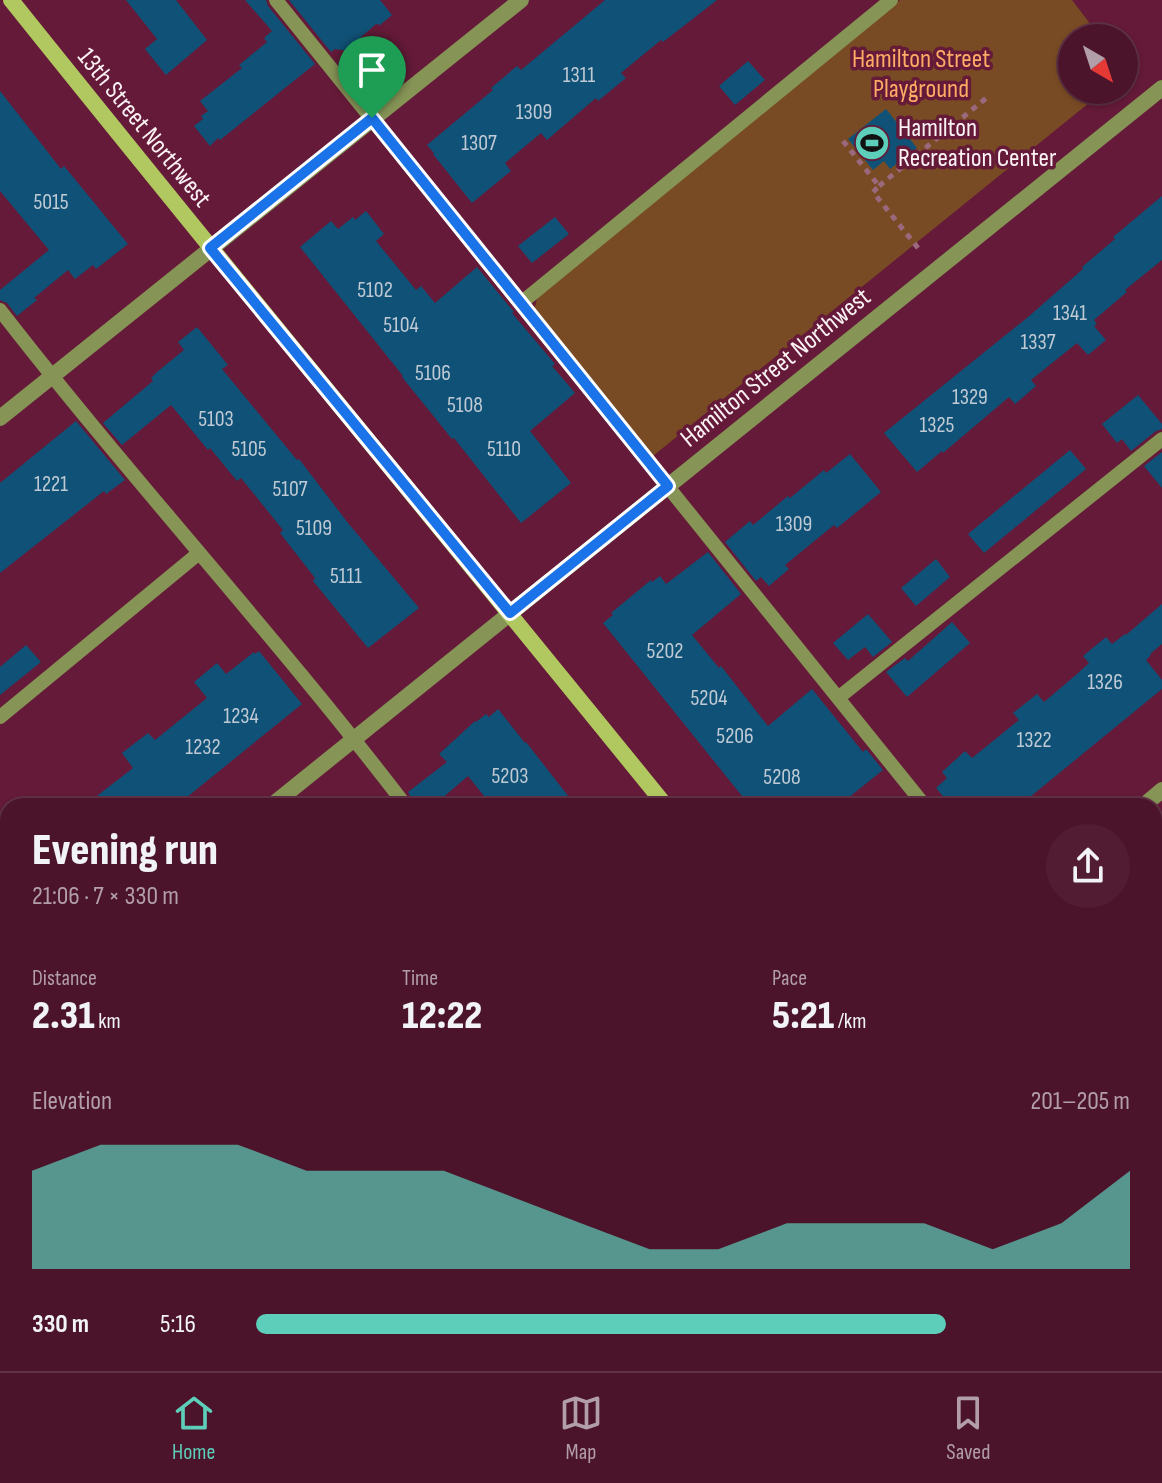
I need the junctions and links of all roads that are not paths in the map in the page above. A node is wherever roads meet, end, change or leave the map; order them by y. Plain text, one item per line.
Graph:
1 (11, 0) edge
2 (276, 0) edge
3 (521, 0) edge
4 (891, 0) edge
5 (1162, 88) edge
6 (372, 118) junction
7 (210, 248) junction
8 (521, 303) junction
9 (0, 310) edge
10 (51, 377) junction
11 (0, 418) edge
12 (1162, 439) edge
13 (668, 486) junction
14 (199, 553) junction
15 (510, 613) junction
16 (838, 698) junction
17 (0, 717) edge
18 (354, 738) junction
19 (281, 798) edge
20 (400, 798) edge
21 (660, 798) edge
22 (919, 798) edge

1 - 7 street, 13th Street Northwest
2 - 6 lane
3 - 6 street
4 - 8 lane
5 - 13 street, Hamilton Street Northwest
6 - 7 street
6 - 8 lane
7 - 10 street
7 - 15 street, 13th Street Northwest
8 - 13 lane
9 - 10 lane
10 - 11 street
10 - 14 lane
12 - 16 lane
13 - 15 street, Hamilton Street Northwest
13 - 16 lane
14 - 17 lane
14 - 18 lane
15 - 18 street, Hamilton Street Northwest
15 - 21 street, 13th Street Northwest
16 - 22 lane
18 - 19 street, Hamilton Street Northwest
18 - 20 lane

